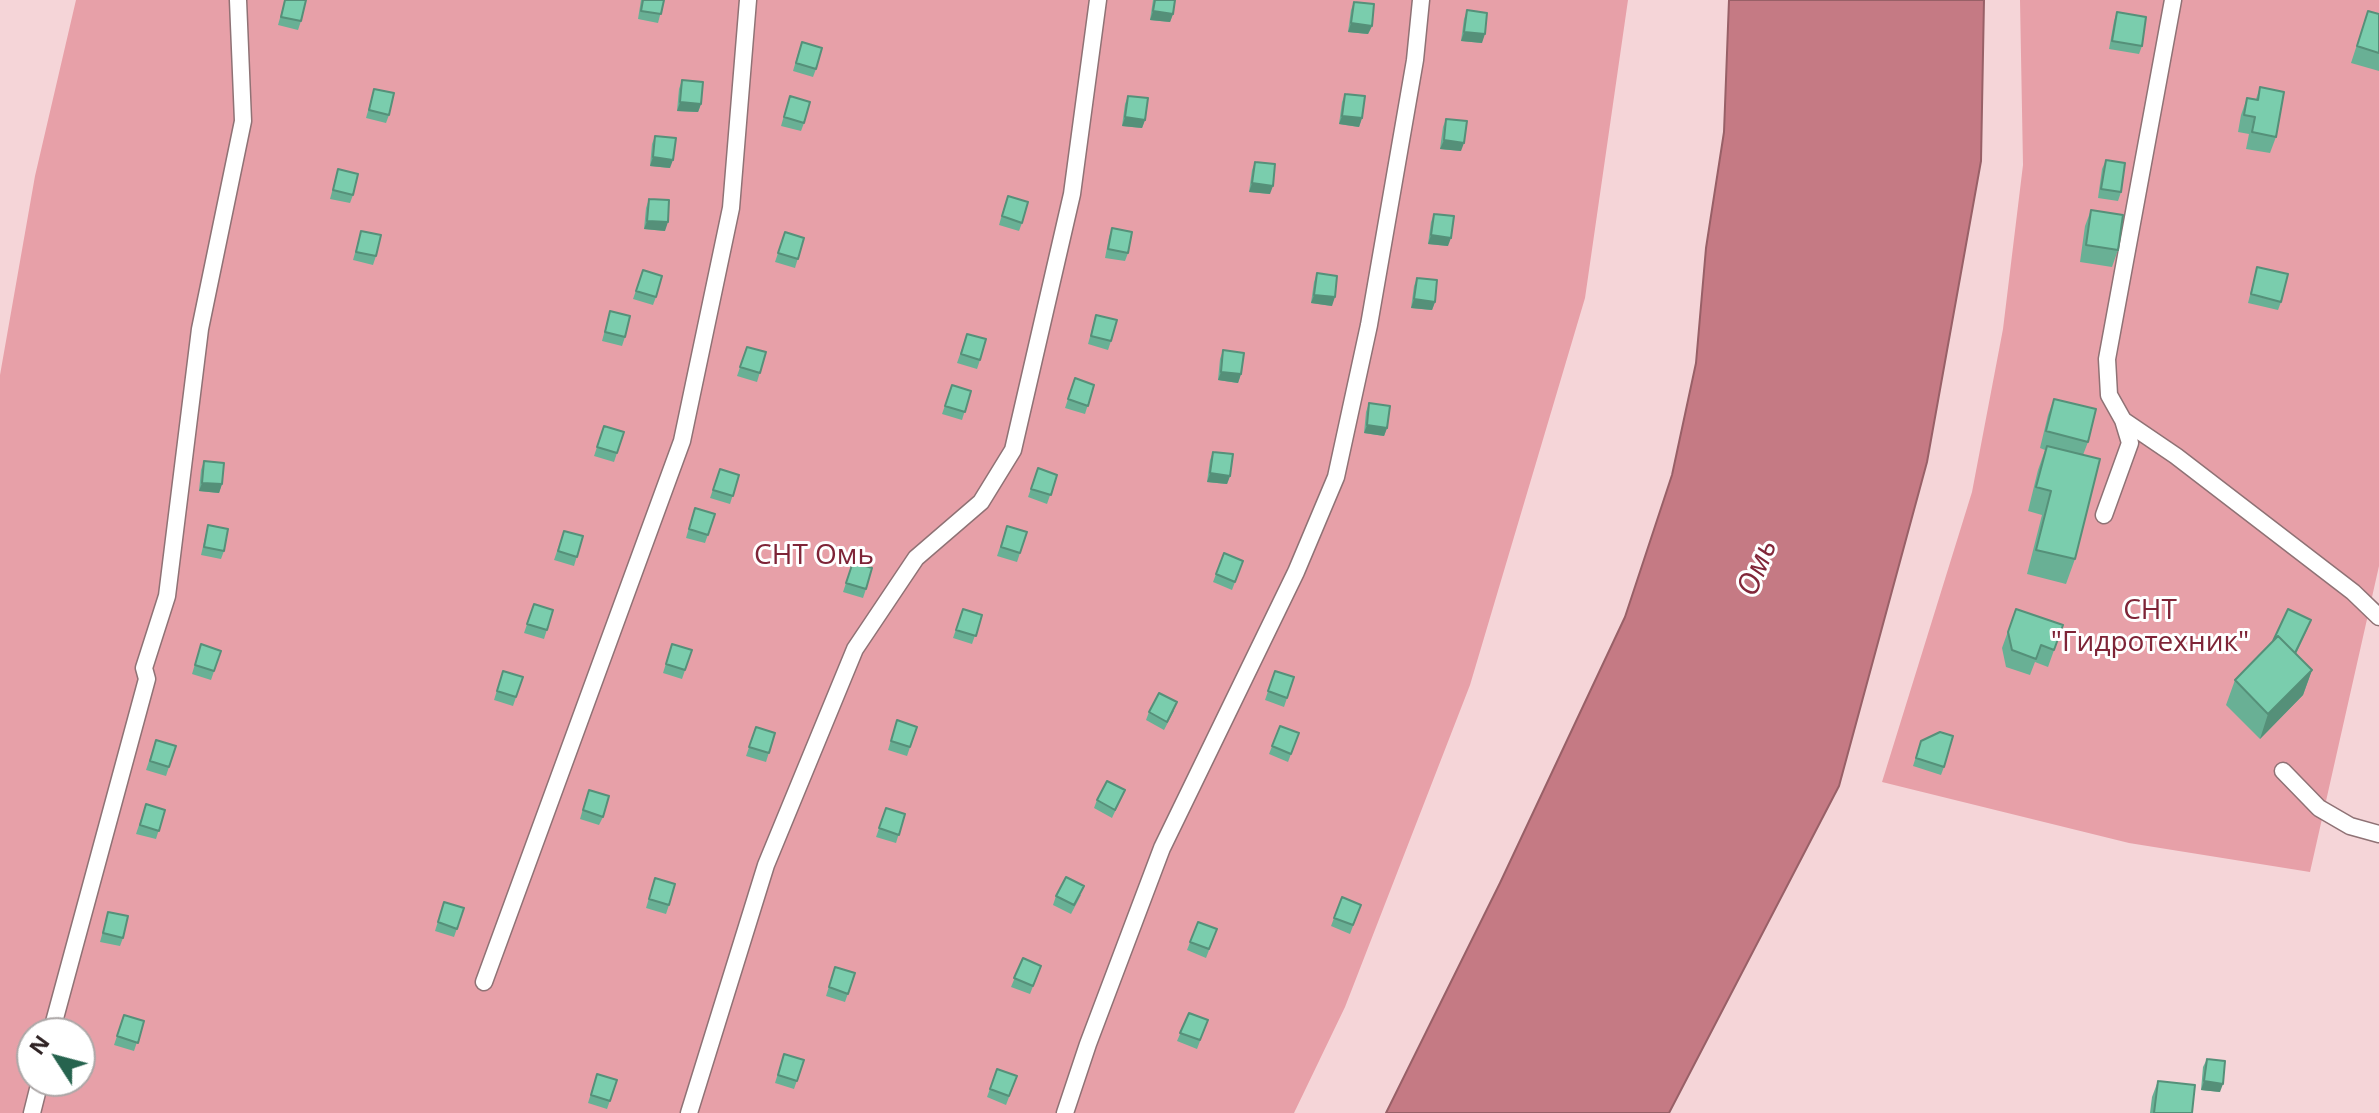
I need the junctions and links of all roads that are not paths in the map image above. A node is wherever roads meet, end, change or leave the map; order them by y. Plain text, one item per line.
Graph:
1 (238, 0) edge
2 (748, 0) edge
3 (1098, 0) edge
4 (1421, 0) edge
5 (2173, 0) edge
6 (2123, 420) junction
7 (2104, 515) dead end
8 (2379, 617) edge
9 (2283, 771) dead end
10 (2379, 834) edge
11 (484, 982) dead end
12 (55, 1017) edge
13 (689, 1113) edge
14 (1065, 1113) edge

1 - 12 lane
2 - 11 lane
3 - 13 lane
4 - 14 lane
5 - 6 lane
6 - 7 lane
6 - 8 lane
9 - 10 lane

